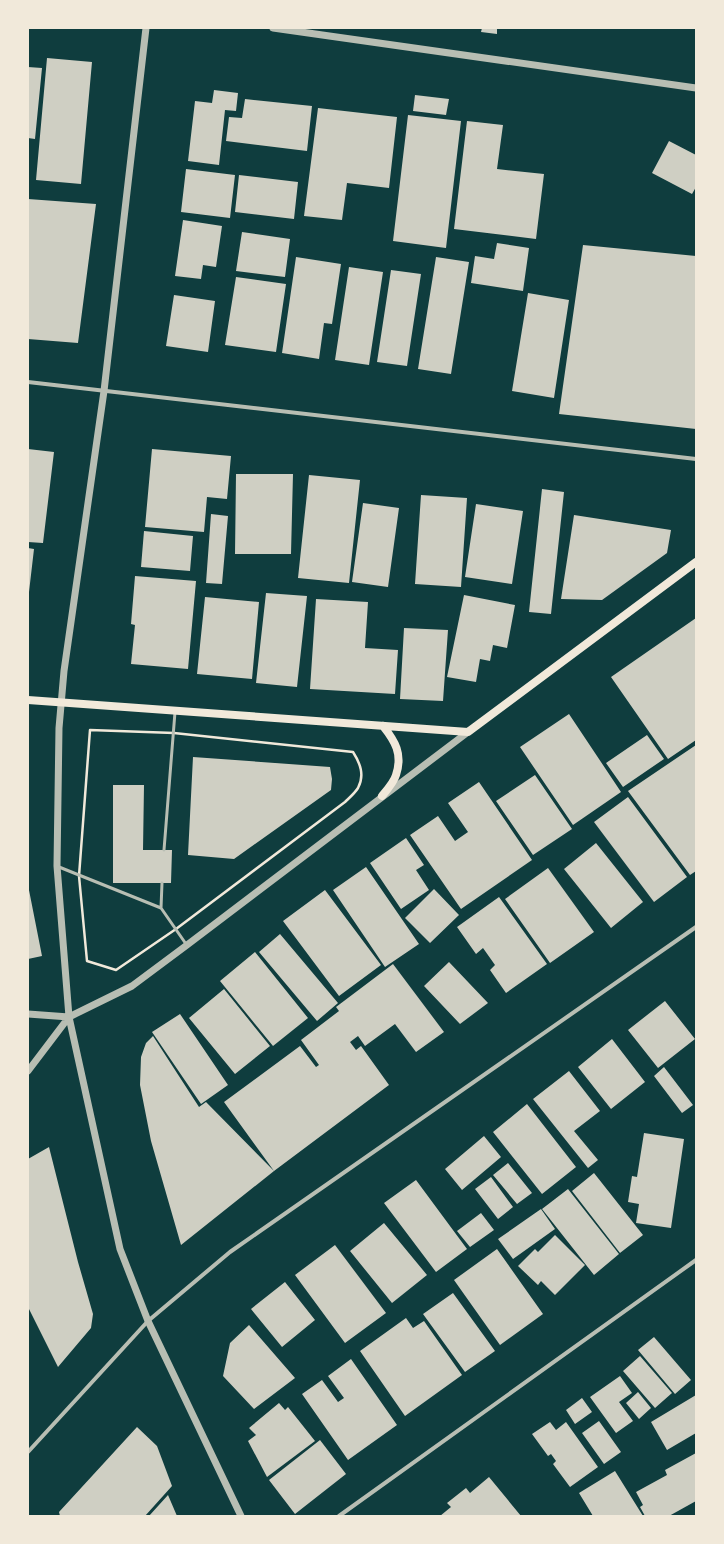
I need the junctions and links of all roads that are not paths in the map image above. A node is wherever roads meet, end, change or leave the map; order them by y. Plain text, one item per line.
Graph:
1 (146, 28) edge
2 (273, 28) edge
3 (696, 88) edge
4 (28, 382) edge
5 (104, 391) junction
6 (696, 459) edge
7 (696, 562) edge
8 (28, 700) edge
9 (61, 702) junction
10 (176, 710) junction
11 (383, 726) junction
12 (468, 732) junction
13 (382, 796) junction
14 (164, 850) dead end
15 (57, 866) junction
16 (162, 883) dead end
17 (161, 908) junction
18 (696, 927) edge
19 (188, 946) junction
20 (28, 1014) edge
21 (69, 1017) junction
22 (28, 1071) edge
23 (696, 1260) edge
24 (148, 1321) junction
25 (28, 1452) edge
26 (241, 1516) edge
27 (339, 1516) edge

1 - 5 street
2 - 3 street
4 - 5 street
5 - 6 street
5 - 9 street
7 - 12 main road
8 - 9 main road
9 - 10 main road
9 - 15 street
10 - 11 main road
10 - 14 lane
11 - 12 main road
11 - 13 main road
12 - 13 street
13 - 19 street
15 - 17 lane
15 - 21 street
16 - 17 lane
17 - 19 lane
18 - 24 street
19 - 21 street
20 - 21 street
21 - 22 street
21 - 24 street
23 - 27 street
24 - 25 street
24 - 26 street

